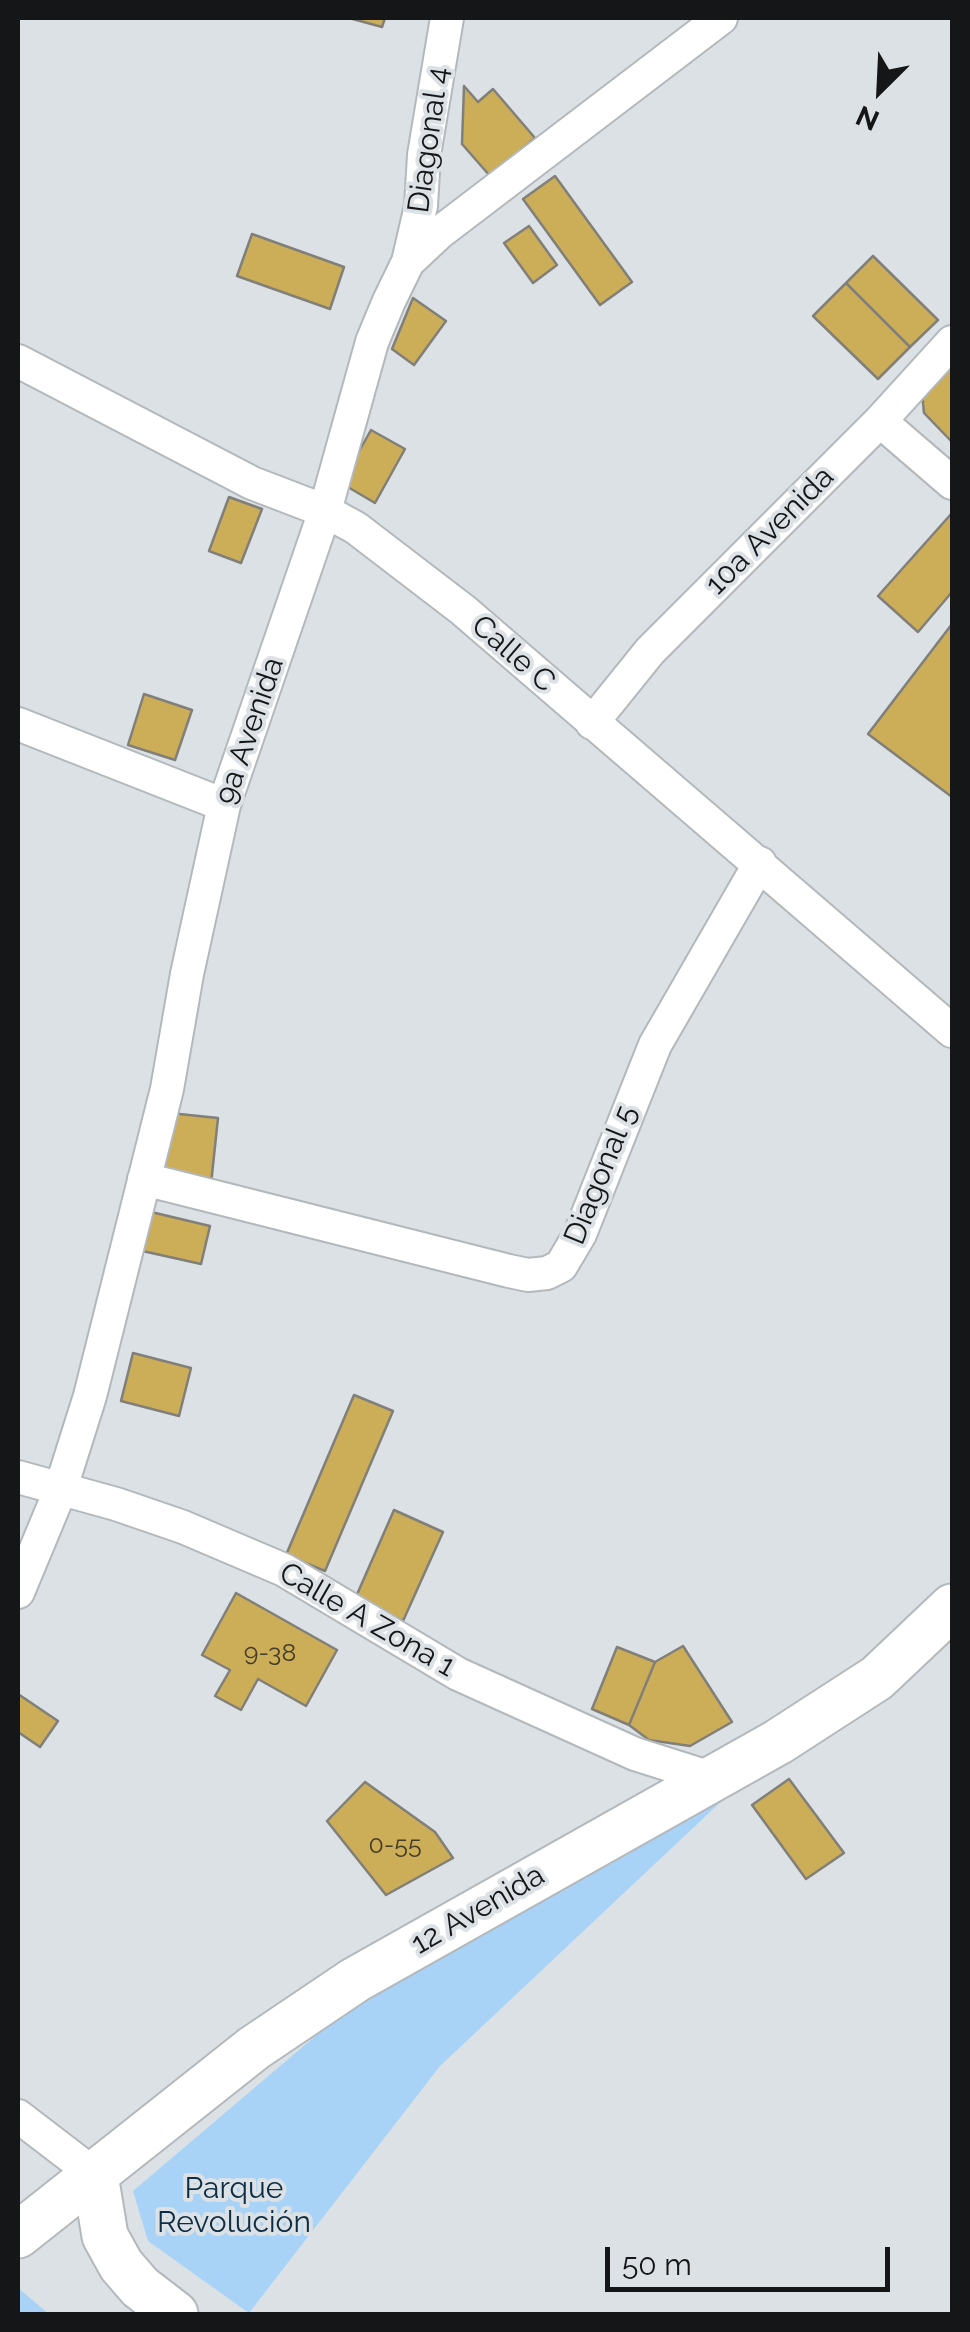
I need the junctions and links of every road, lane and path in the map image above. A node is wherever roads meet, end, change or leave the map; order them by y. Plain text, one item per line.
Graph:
1 (446, 18) edge
2 (722, 18) edge
3 (408, 262) junction
4 (952, 342) edge
5 (18, 361) edge
6 (880, 422) junction
7 (952, 483) edge
8 (325, 511) junction
9 (592, 723) junction
10 (18, 724) edge
11 (224, 806) junction
12 (760, 863) junction
13 (952, 1032) edge
14 (144, 1179) junction
15 (18, 1477) edge
16 (60, 1491) junction
17 (18, 1592) edge
18 (952, 1607) edge
19 (710, 1778) junction
20 (18, 2116) edge
21 (95, 2175) junction
22 (18, 2234) edge
23 (175, 2314) edge

1 - 3 street, Diagonal 4
2 - 3 street, 9a Avenida
3 - 8 street, 9a Avenida
4 - 6 street, 10a Avenida
5 - 8 street, Calle C
6 - 7 street
6 - 9 street, 10a Avenida
8 - 9 street, Calle C
8 - 11 street, 9a Avenida
9 - 12 street, Calle C
10 - 11 street
11 - 14 street, 9a Avenida
12 - 13 street, Calle C
12 - 14 street, Diagonal 5
14 - 16 street, 9a Avenida
15 - 16 street, Calle A Zona 1
16 - 17 street, 9a Avenida
16 - 19 street, Calle A Zona 1
18 - 19 street, 12 Avenida
19 - 21 street, 12 Avenida
20 - 21 street
21 - 22 street, 12 Avenida
21 - 23 street

